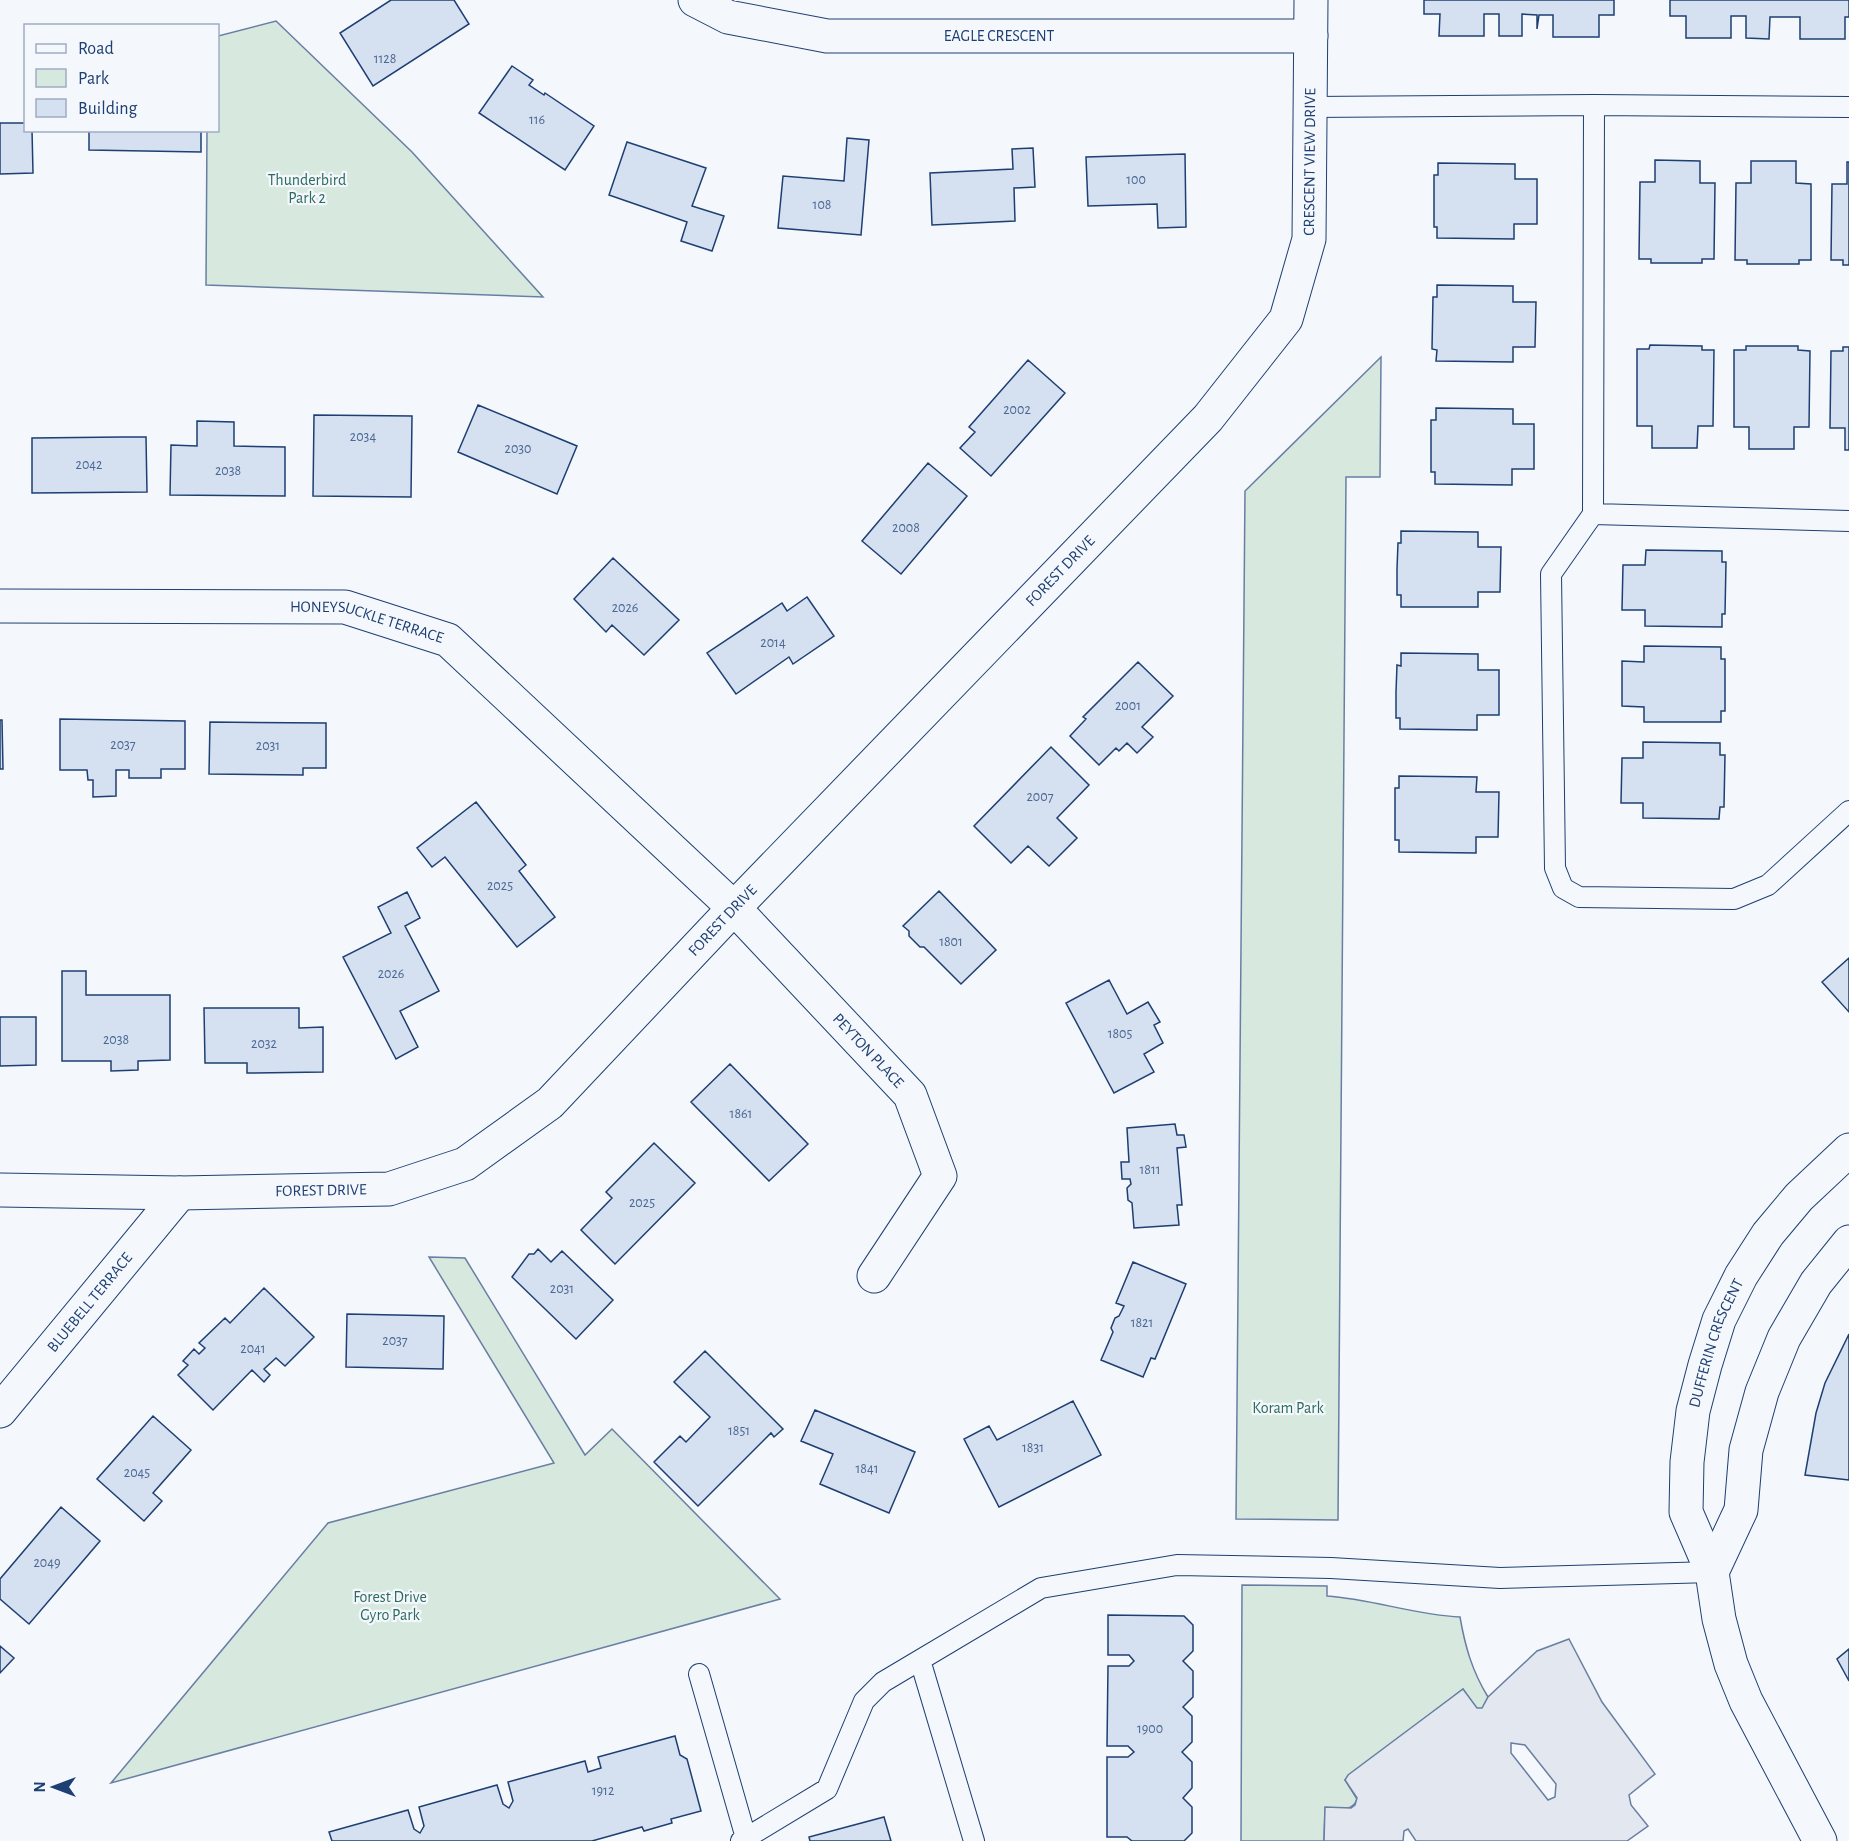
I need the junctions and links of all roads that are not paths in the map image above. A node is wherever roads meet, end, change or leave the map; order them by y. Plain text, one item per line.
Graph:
1 (695, 0) edge
2 (1311, 0) edge
3 (1311, 36) junction
4 (1594, 105) junction
5 (1310, 107) junction
6 (1849, 107) edge
7 (1287, 319) joint
8 (1593, 514) junction
9 (1849, 521) edge
10 (0, 606) edge
11 (1849, 811) edge
12 (734, 908) junction
13 (1849, 1150) edge
14 (0, 1190) edge
15 (180, 1193) junction
16 (1849, 1242) edge
17 (874, 1276) dead end
18 (0, 1411) edge
19 (1712, 1572) junction
20 (920, 1660) junction
21 (699, 1674) dead end
22 (744, 1840) edge
23 (974, 1841) edge
24 (1820, 1841) edge

1 - 3 street, EAGLE CRESCENT
2 - 3 street, CRESCENT VIEW DRIVE
3 - 5 street, CRESCENT VIEW DRIVE
4 - 5 lane
4 - 6 lane
4 - 8 lane
5 - 7 street, CRESCENT VIEW DRIVE
7 - 12 street, FOREST DRIVE
8 - 9 lane
8 - 11 lane
10 - 12 street, HONEYSUCKLE TERRACE
12 - 15 street, FOREST DRIVE
12 - 17 street, PEYTON PLACE
13 - 19 street, DUFFERIN CRESCENT
14 - 15 street, FOREST DRIVE
15 - 18 street, BLUEBELL TERRACE
16 - 19 street
19 - 20 lane
19 - 24 street, DUFFERIN CRESCENT
20 - 22 lane
20 - 23 lane
21 - 22 lane

